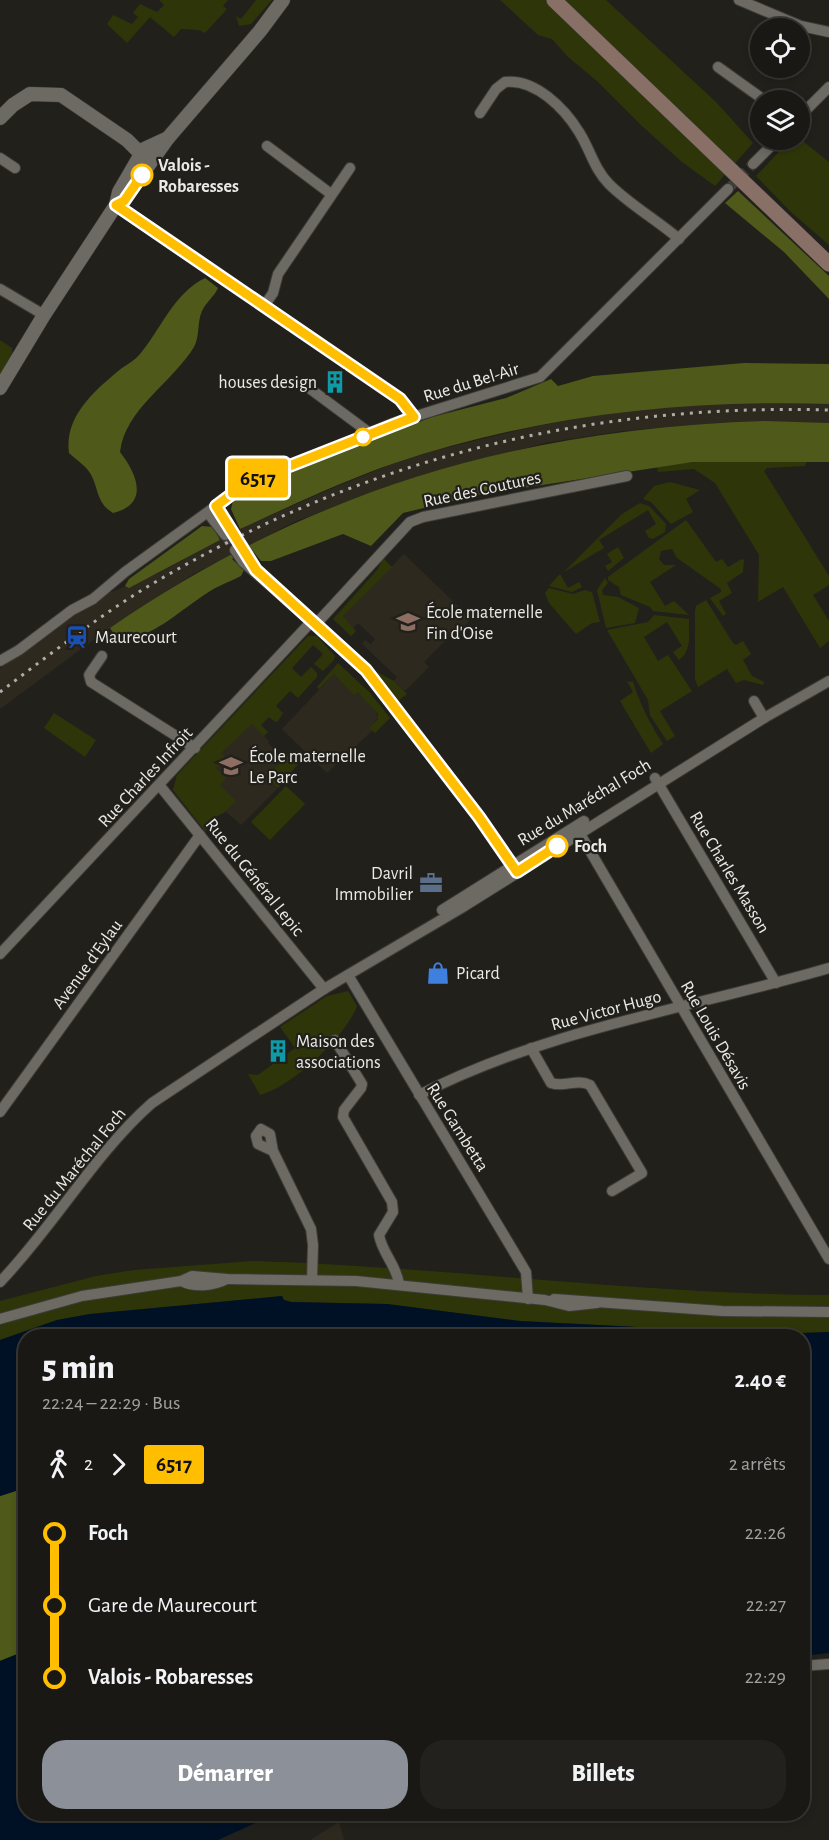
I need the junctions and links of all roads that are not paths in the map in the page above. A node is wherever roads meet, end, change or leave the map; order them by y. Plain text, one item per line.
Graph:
1 (283, 0) edge
2 (554, 0) edge
3 (738, 0) edge
4 (829, 32) edge
5 (718, 67) dead end
6 (829, 87) edge
7 (750, 90) edge
8 (810, 106) edge
9 (2, 110) edge
10 (480, 113) dead end
11 (267, 146) dead end
12 (767, 150) edge
13 (145, 154) junction
14 (0, 158) edge
15 (753, 164) tunnel mouth
16 (15, 168) dead end
17 (350, 168) dead end
18 (728, 189) tunnel mouth
19 (332, 194) junction
20 (116, 205) junction
21 (679, 239) junction
22 (829, 264) edge
23 (0, 289) edge
24 (264, 306) junction
25 (44, 315) junction
26 (0, 388) edge
27 (309, 388) dead end
28 (414, 417) junction
29 (371, 434) junction
30 (627, 476) dead end
31 (212, 509) junction
32 (229, 533) tunnel mouth
33 (239, 548) tunnel mouth
34 (314, 622) junction
35 (102, 656) dead end
36 (0, 661) edge
37 (829, 672) edge
38 (829, 681) edge
39 (754, 700) dead end
40 (763, 715) junction
41 (195, 748) junction
42 (656, 781) junction
43 (160, 786) junction
44 (578, 830) junction
45 (200, 835) junction
46 (514, 868) junction
47 (0, 954) edge
48 (829, 968) edge
49 (348, 975) junction
50 (776, 983) junction
51 (324, 989) junction
52 (681, 1008) junction
53 (335, 1040) dead end
54 (531, 1048) junction
55 (419, 1095) junction
56 (0, 1112) edge
57 (273, 1151) dead end
58 (612, 1191) dead end
59 (829, 1259) edge
60 (312, 1280) junction
61 (0, 1282) edge
62 (399, 1284) junction
63 (528, 1299) junction
64 (829, 1312) edge
65 (0, 1319) edge
66 (829, 1664) edge
67 (810, 1665) edge

1 - 13 street
2 - 22 main road
3 - 4 street
5 - 7 street
6 - 8 street
9 - 13 street
10 - 21 street
11 - 19 street
12 - 15 street
13 - 20 street
14 - 16 street
17 - 19 street
18 - 21 street, Rue du Bel-Air
19 - 24 street
20 - 24 street
20 - 25 street
21 - 28 street, Rue du Bel-Air
23 - 25 street
24 - 28 street
25 - 26 street
27 - 29 street
28 - 29 street, Rue du Bel-Air
29 - 31 street, Rue du Bel-Air
30 - 34 street, Rue des Coutures
31 - 32 street
31 - 36 street, Rue du Bel-Air
33 - 34 street
34 - 41 street, Rue Charles Infroit
34 - 46 street
35 - 41 street
37 - 40 street, Rue du Maréchal Foch
38 - 40 street, Rue du Maréchal Foch
39 - 40 street
40 - 42 street, Rue du Maréchal Foch
41 - 43 street, Rue Charles Infroit
42 - 44 street, Rue du Maréchal Foch
42 - 50 street, Rue Charles Masson
43 - 45 street, Rue du Général Lepic
43 - 47 street, Rue Charles Infroit
44 - 46 street, Rue du Maréchal Foch
44 - 52 street, Rue Louis Désavis
45 - 51 street, Rue du Général Lepic
45 - 56 street, Avenue d'Eylau
46 - 49 street, Rue du Maréchal Foch
48 - 50 street, Rue Victor Hugo
49 - 51 street, Rue du Maréchal Foch
49 - 55 street, Rue Gambetta
50 - 52 street, Rue Victor Hugo
51 - 61 street, Rue du Maréchal Foch
52 - 54 street, Rue Victor Hugo
52 - 59 street, Rue Louis Désavis
53 - 62 street
54 - 55 street, Rue Victor Hugo
54 - 58 street, Rue Victor Hugo
55 - 63 street, Rue Gambetta
57 - 60 street
60 - 62 street
60 - 65 street
62 - 63 street
63 - 64 street
66 - 67 street

